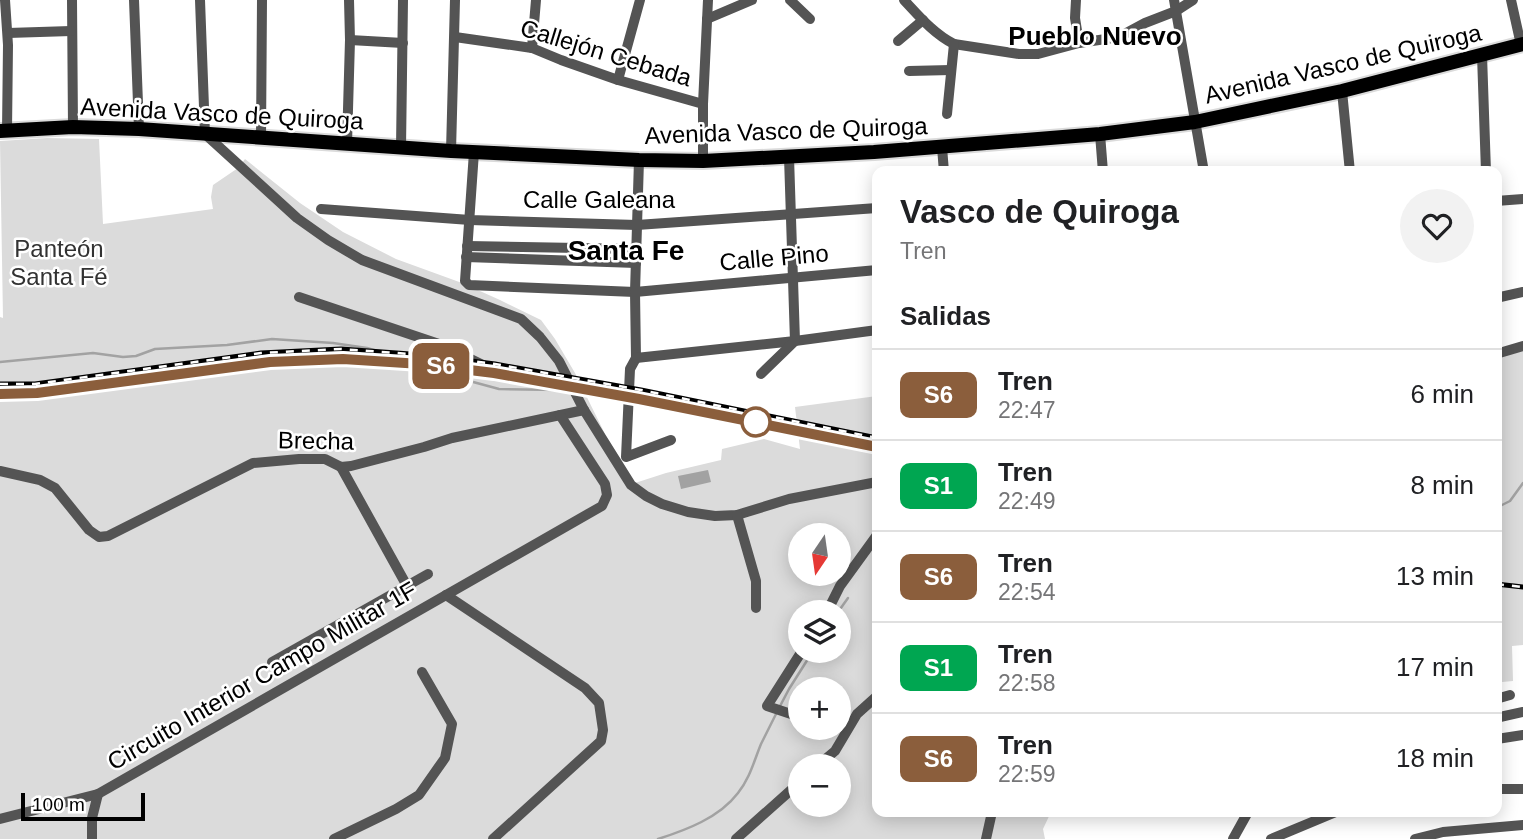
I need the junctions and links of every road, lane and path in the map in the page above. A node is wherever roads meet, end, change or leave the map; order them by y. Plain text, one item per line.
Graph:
1 (5, 0) edge
2 (72, 0) edge
3 (135, 0) edge
4 (200, 0) edge
5 (261, 0) edge
6 (349, 0) edge
7 (403, 0) edge
8 (455, 0) edge
9 (536, 0) edge
10 (640, 0) edge
11 (708, 0) edge
12 (752, 0) edge
13 (790, 0) edge
14 (904, 0) edge
15 (1076, 0) edge
16 (1193, 0) edge
17 (1511, 0) edge
18 (1175, 6) edge
19 (707, 19) junction
20 (810, 19) dead end
21 (923, 20) junction
22 (71, 31) junction
23 (8, 33) junction
24 (455, 37) junction
25 (350, 40) junction
26 (898, 41) dead end
27 (403, 43) junction
28 (1079, 43) junction
29 (954, 44) junction
30 (1522, 45) edge
31 (4, 46) edge
32 (532, 48) junction
33 (1482, 55) junction
34 (909, 71) dead end
35 (951, 71) junction
36 (618, 80) junction
37 (1342, 91) junction
38 (703, 104) junction
39 (947, 114) dead end
40 (1195, 122) junction
41 (73, 127) junction
42 (139, 129) junction
43 (4, 131) edge
44 (205, 134) junction
45 (1100, 134) junction
46 (261, 138) junction
47 (347, 144) junction
48 (942, 147) junction
49 (401, 148) junction
50 (451, 151) junction
51 (474, 152) junction
52 (789, 157) junction
53 (639, 160) junction
54 (703, 161) junction
55 (944, 166) edge
56 (1103, 166) edge
57 (1203, 166) edge
58 (1349, 166) edge
59 (1486, 166) edge
60 (1523, 199) edge
61 (1502, 201) edge
62 (872, 208) edge
63 (321, 209) dead end
64 (791, 213) junction
65 (470, 220) junction
66 (637, 225) junction
67 (541, 247) junction
68 (636, 249) junction
69 (467, 251) junction
70 (541, 260) junction
71 (636, 262) junction
72 (872, 270) edge
73 (792, 276) junction
74 (635, 292) junction
75 (1523, 292) edge
76 (1502, 297) edge
77 (299, 298) dead end
78 (872, 331) edge
79 (795, 341) junction
80 (1523, 346) edge
81 (1502, 352) edge
82 (636, 358) junction
83 (761, 374) dead end
84 (567, 378) junction
85 (584, 410) junction
86 (560, 415) junction
87 (671, 440) dead end
88 (341, 467) junction
89 (0, 471) edge
90 (872, 483) edge
91 (737, 515) junction
92 (872, 541) edge
93 (428, 575) dead end
94 (407, 586) junction
95 (446, 595) junction
96 (833, 600) edge
97 (756, 608) dead end
98 (272, 662) dead end
99 (794, 663) edge
100 (422, 672) dead end
101 (1510, 695) dead end
102 (1502, 697) edge
103 (872, 700) edge
104 (1523, 712) edge
105 (788, 713) edge
106 (1502, 717) edge
107 (851, 720) edge
108 (1523, 735) edge
109 (1502, 738) edge
110 (1502, 789) edge
111 (1523, 789) edge
112 (788, 793) edge
113 (98, 794) junction
114 (991, 817) edge
115 (1245, 817) edge
116 (1324, 817) edge
117 (0, 819) edge
118 (1523, 825) edge
119 (92, 839) edge
120 (334, 839) edge
121 (494, 839) edge
122 (736, 839) edge
123 (986, 839) edge
124 (1233, 839) edge
125 (1271, 839) edge
126 (1415, 839) edge

1 - 23 street
2 - 22 street
3 - 42 street
4 - 44 street
5 - 46 street
6 - 25 street
7 - 27 street
8 - 24 street
9 - 32 street
10 - 36 street
11 - 19 street
12 - 19 street
13 - 20 street
14 - 21 street
15 - 28 street
16 - 18 street
17 - 30 street
18 - 28 street
18 - 40 street
19 - 38 street
21 - 26 street
21 - 29 street
22 - 23 street
22 - 41 street
23 - 31 street
24 - 32 street, Callejón Cebada
24 - 50 street
25 - 27 street
25 - 47 street
27 - 49 street
28 - 29 street
29 - 35 street
30 - 33 main road, Avenida Vasco de Quiroga
31 - 43 street
32 - 36 street, Callejón Cebada
33 - 37 main road, Avenida Vasco de Quiroga
33 - 59 street
34 - 35 street
35 - 39 street
36 - 38 street, Callejón Cebada
37 - 40 main road, Avenida Vasco de Quiroga
37 - 58 street
38 - 54 street
40 - 45 main road, Avenida Vasco de Quiroga
40 - 57 street
41 - 42 main road, Avenida Vasco de Quiroga
41 - 43 main road, Avenida Vasco de Quiroga
42 - 44 main road, Avenida Vasco de Quiroga
44 - 46 main road, Avenida Vasco de Quiroga
44 - 84 street
45 - 48 main road, Avenida Vasco de Quiroga
45 - 56 street
46 - 47 main road, Avenida Vasco de Quiroga
47 - 49 main road, Avenida Vasco de Quiroga
48 - 52 main road, Avenida Vasco de Quiroga
48 - 55 street
49 - 50 main road, Avenida Vasco de Quiroga
50 - 51 main road, Avenida Vasco de Quiroga
51 - 53 main road, Avenida Vasco de Quiroga
51 - 65 street
52 - 54 main road, Avenida Vasco de Quiroga
52 - 64 street
53 - 54 main road, Avenida Vasco de Quiroga
53 - 66 street
60 - 61 street
62 - 64 street, Calle Galeana
63 - 65 street, Calle Galeana
64 - 66 street, Calle Galeana
64 - 73 street
65 - 66 street, Calle Galeana
65 - 69 street
66 - 68 street
67 - 68 street
67 - 69 street
67 - 70 street
68 - 71 street
69 - 70 street
69 - 74 street, Calle Pino
70 - 71 street
71 - 74 street
72 - 73 street, Calle Pino
73 - 74 street, Calle Pino
73 - 79 street
74 - 82 street
75 - 76 street
77 - 84 street
78 - 79 street
79 - 82 street
79 - 83 street
80 - 81 street
82 - 87 street
84 - 85 street
85 - 86 street, Brecha
85 - 91 street
86 - 88 street, Brecha
86 - 95 street, Circuito Interior Campo Militar 1F
88 - 89 street, Brecha
88 - 94 street
90 - 91 street
91 - 97 street
92 - 96 street
93 - 94 street
94 - 98 street
95 - 113 street, Circuito Interior Campo Militar 1F
95 - 121 street, Circuito Interior Campo Militar 1F
99 - 105 street
100 - 120 street
101 - 102 street
103 - 107 street
104 - 106 street
108 - 109 street
110 - 111 street
112 - 122 street
113 - 117 street, Circuito Interior Campo Militar 1F
113 - 119 street, Circuito Interior Campo Militar 1F
114 - 123 street
115 - 124 street
116 - 125 street
118 - 126 street

